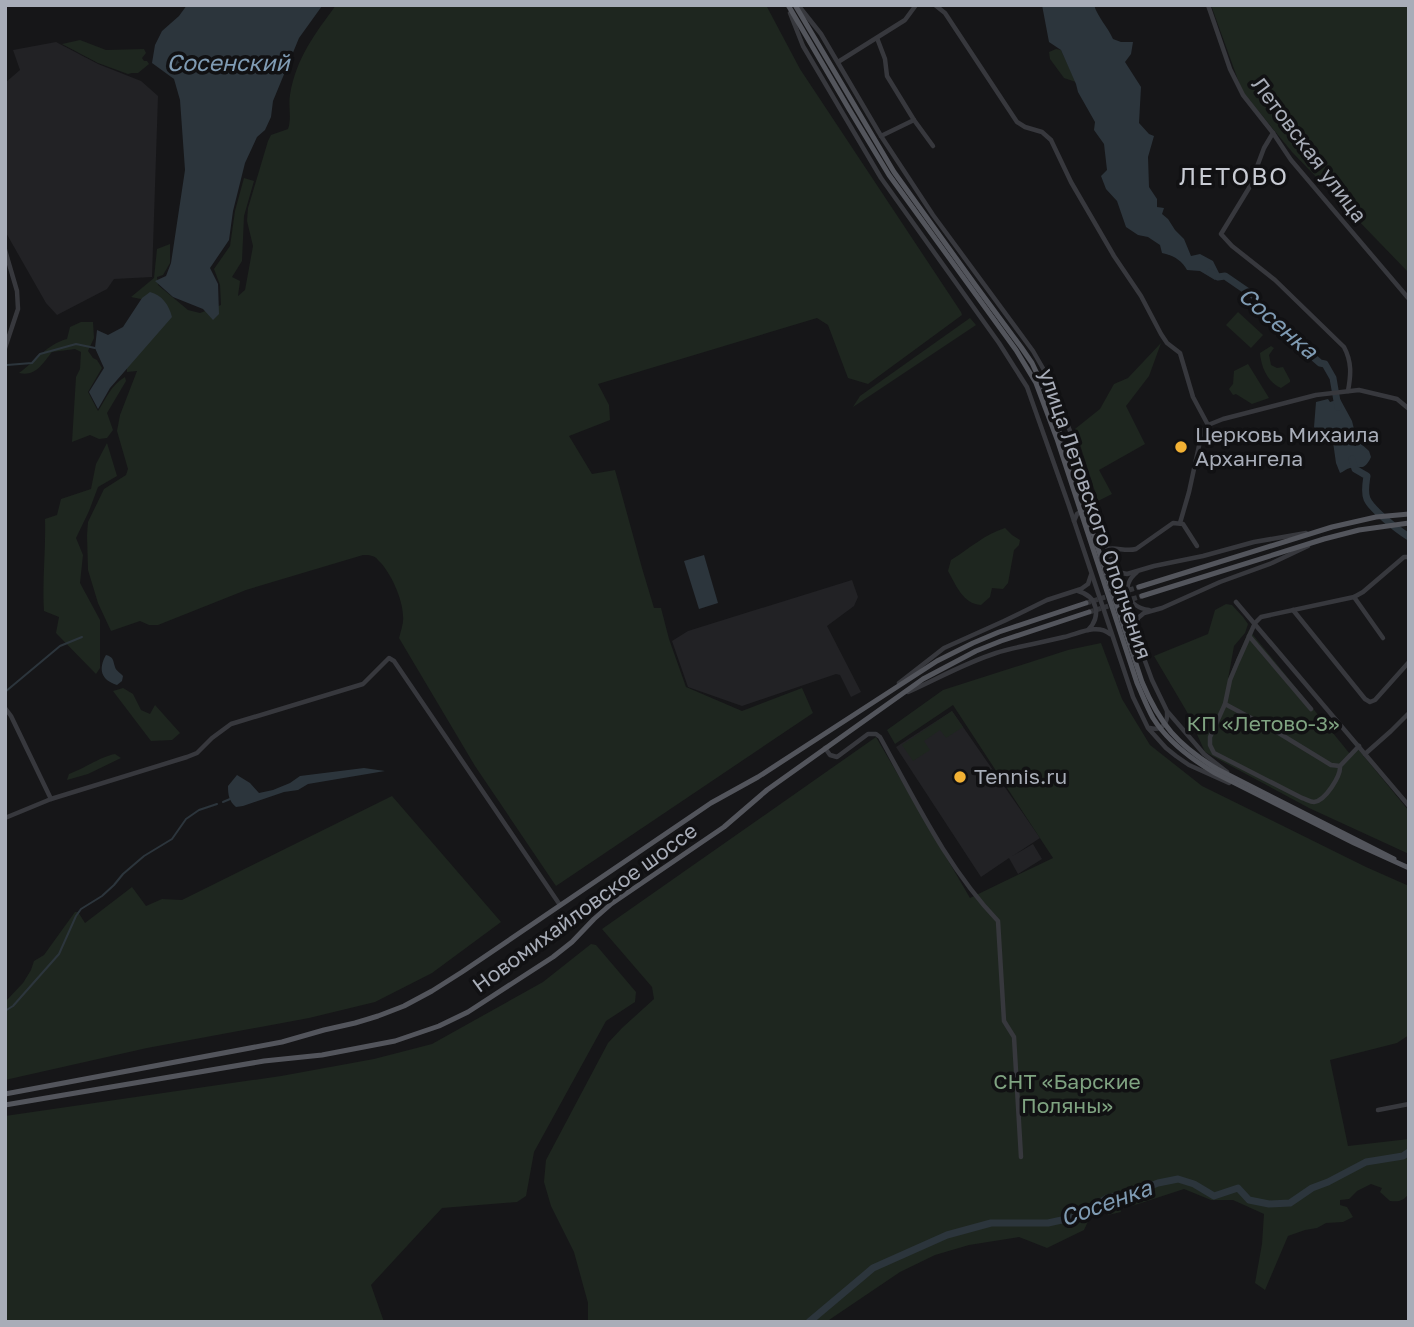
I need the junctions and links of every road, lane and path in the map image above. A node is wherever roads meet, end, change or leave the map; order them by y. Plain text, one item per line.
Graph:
1 (788, 5) edge
2 (797, 5) edge
3 (916, 5) edge
4 (935, 5) edge
5 (1208, 5) edge
6 (821, 34) junction
7 (810, 35) junction
8 (877, 38) junction
9 (803, 46) junction
10 (838, 62) junction
11 (914, 120) junction
12 (1273, 133) junction
13 (881, 136) junction
14 (933, 146) dead end
15 (5, 250) edge
16 (1409, 299) edge
17 (5, 348) edge
18 (1348, 391) junction
19 (1409, 410) edge
20 (1208, 425) junction
21 (1070, 431) junction
22 (1074, 477) junction
23 (1083, 510) junction
24 (1096, 514) junction
25 (1409, 514) edge
26 (1074, 521) junction
27 (1180, 523) junction
28 (1409, 523) edge
29 (1318, 531) junction
30 (1324, 539) junction
31 (1197, 546) dead end
32 (1108, 549) junction
33 (1409, 557) edge
34 (1114, 568) junction
35 (1138, 571) junction
36 (1091, 572) junction
37 (1139, 587) tunnel mouth
38 (1074, 591) junction
39 (1142, 596) tunnel mouth
40 (1354, 597) junction
41 (1237, 602) dead end
42 (1086, 603) tunnel mouth
43 (1292, 610) junction
44 (1152, 611) junction
45 (1089, 612) tunnel mouth
46 (1255, 623) junction
47 (1084, 632) junction
48 (1136, 634) junction
49 (1249, 636) junction
50 (1383, 638) dead end
51 (1113, 639) junction
52 (1409, 662) edge
53 (893, 689) junction
54 (897, 697) junction
55 (1225, 704) junction
56 (5, 708) edge
57 (1311, 709) dead end
58 (1167, 711) junction
59 (1409, 713) edge
60 (1162, 727) junction
61 (1148, 728) junction
62 (1359, 746) junction
63 (825, 748) junction
64 (1365, 754) junction
65 (1340, 766) junction
66 (1240, 783) junction
67 (51, 799) junction
68 (1409, 806) edge
69 (5, 818) edge
70 (1409, 868) edge
71 (560, 905) junction
72 (5, 1094) edge
73 (1409, 1104) edge
74 (5, 1105) edge
75 (1378, 1110) dead end
76 (1021, 1157) dead end

1 - 7 main road, улица Летовского Ополчения
1 - 9 street
2 - 6 street
2 - 7 main road, улица Летовского Ополчения
3 - 8 street
4 - 20 street
5 - 12 street, Летовская улица
6 - 7 street
6 - 10 street
7 - 9 street
7 - 22 main road, улица Летовского Ополчения
7 - 23 main road, улица Летовского Ополчения
8 - 10 street
8 - 11 street
9 - 26 street
10 - 13 street
11 - 13 street
11 - 14 street
12 - 16 street, Летовская улица
12 - 18 street
13 - 21 street
15 - 17 street
18 - 19 street
18 - 20 street
20 - 27 street
21 - 22 street
21 - 24 street
22 - 23 main road, улица Летовского Ополчения
23 - 24 street
23 - 26 street
23 - 60 main road, улица Летовского Ополчения
24 - 32 street
25 - 29 main road
26 - 36 street
27 - 31 street
27 - 32 street
28 - 30 main road
29 - 35 street
29 - 37 main road
30 - 39 main road
30 - 44 street
32 - 34 street
33 - 40 street
34 - 35 street
34 - 48 street
35 - 44 street
36 - 38 street
36 - 51 street
38 - 47 street
38 - 53 street
40 - 43 street
40 - 50 street
41 - 46 street
42 - 53 main road, Новомихайловское шоссе
43 - 46 street
43 - 52 street
44 - 48 street
45 - 54 main road, Новомихайловское шоссе
46 - 49 street
46 - 62 street
47 - 51 street
47 - 54 street
48 - 58 street
49 - 55 street
49 - 57 street
51 - 61 street
53 - 71 main road, Новомихайловское шоссе
54 - 63 main road, Новомихайловское шоссе
55 - 65 street
55 - 65 street
56 - 67 street
58 - 60 street
58 - 66 street
59 - 64 street
60 - 61 street
60 - 66 main road, улица Летовского Ополчения
61 - 66 street
62 - 64 street
62 - 65 street
63 - 74 main road, Новомихайловское шоссе
63 - 76 street
64 - 68 street
66 - 70 main road, улица Летовского Ополчения
67 - 69 street
67 - 71 street
71 - 72 main road, Новомихайловское шоссе
73 - 75 street

